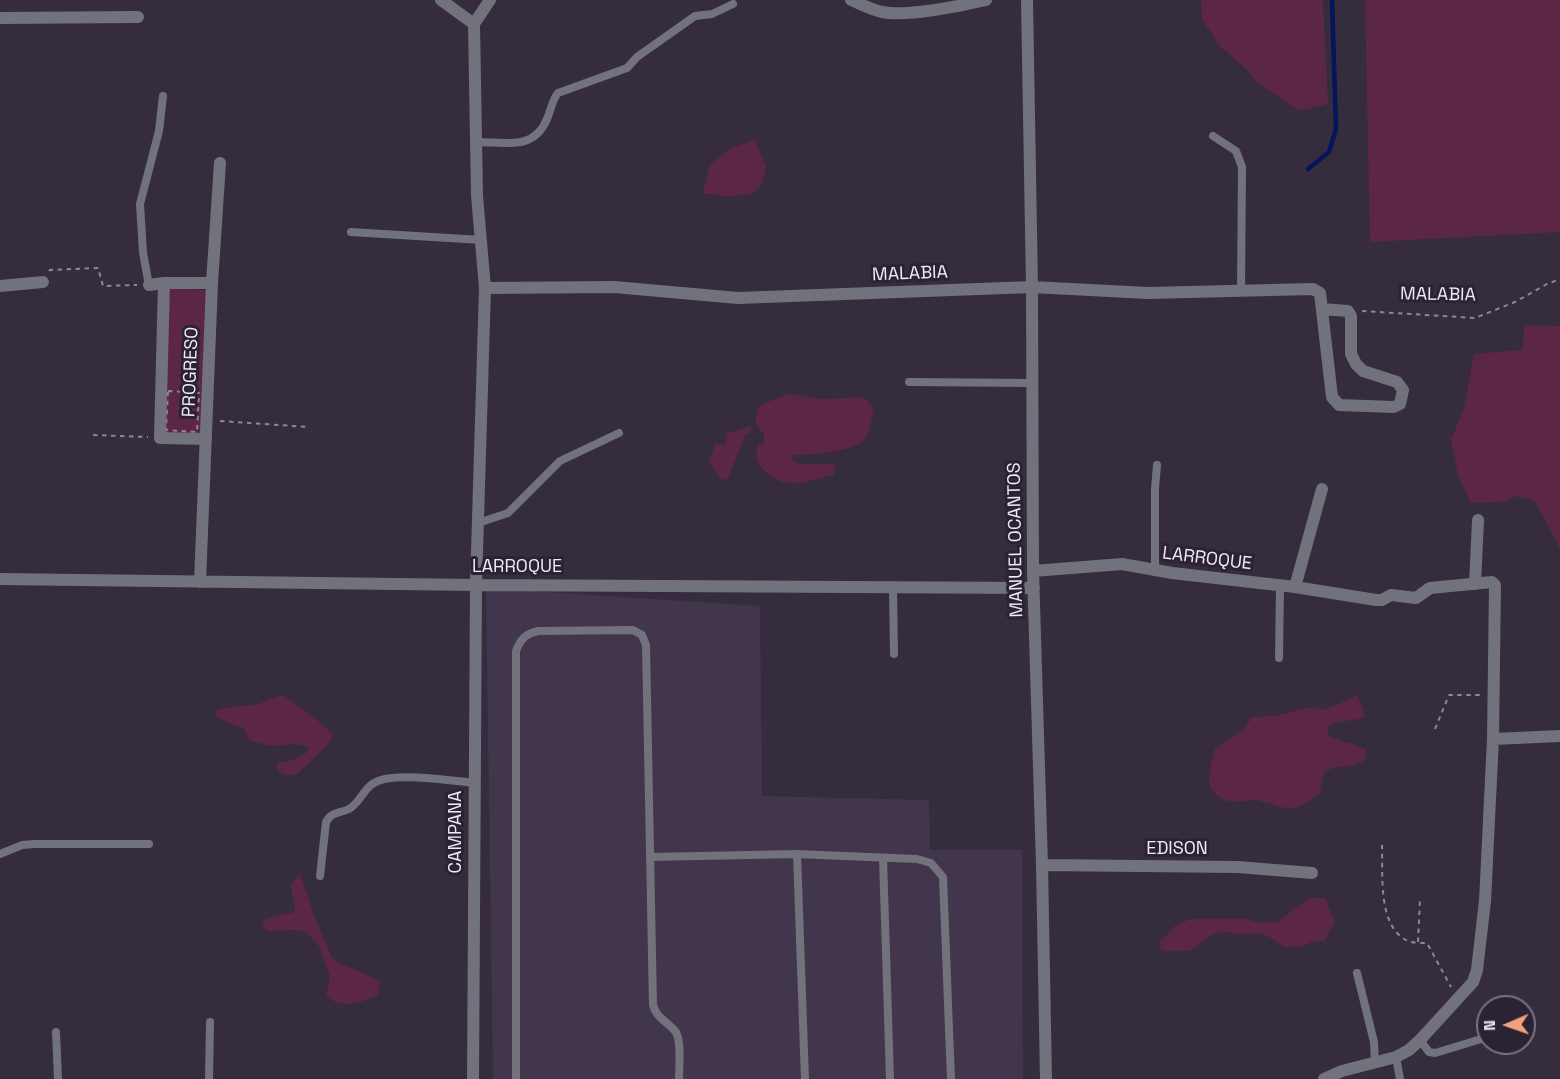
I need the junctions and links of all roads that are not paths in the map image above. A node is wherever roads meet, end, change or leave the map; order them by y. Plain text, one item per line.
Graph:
1 (441, 0) edge
2 (490, 0) edge
3 (851, 0) edge
4 (986, 0) edge
5 (1027, 0) edge
6 (733, 4) dead end
7 (138, 17) dead end
8 (0, 18) edge
9 (474, 24) junction
10 (163, 96) dead end
11 (1213, 136) dead end
12 (476, 142) junction
13 (220, 163) dead end
14 (351, 232) dead end
15 (481, 240) junction
16 (43, 282) road end
17 (164, 283) junction
18 (212, 283) junction
19 (149, 285) joint
20 (0, 286) edge
21 (1032, 287) junction
22 (485, 288) junction
23 (1241, 290) junction
24 (1322, 309) junction
25 (909, 382) dead end
26 (1032, 384) junction
27 (619, 433) dead end
28 (206, 439) junction
29 (1157, 465) dead end
30 (1322, 489) dead end
31 (1478, 520) dead end
32 (478, 523) junction
33 (1155, 570) junction
34 (1033, 571) junction
35 (0, 579) edge
36 (200, 582) junction
37 (1475, 584) junction
38 (476, 585) junction
39 (1280, 586) junction
40 (893, 587) junction
41 (1295, 587) junction
42 (1034, 588) junction
43 (894, 654) dead end
44 (1279, 658) dead end
45 (1560, 736) edge
46 (1493, 739) junction
47 (475, 783) junction
48 (149, 844) dead end
49 (0, 854) edge
50 (797, 854) junction
51 (650, 857) junction
52 (883, 858) junction
53 (1042, 864) junction
54 (1312, 873) dead end
55 (320, 876) dead end
56 (1357, 973) dead end
57 (210, 1022) dead end
58 (56, 1032) dead end
59 (1420, 1040) junction
60 (1476, 1041) edge
61 (1396, 1057) junction
62 (1375, 1064) junction
63 (58, 1079) edge
64 (209, 1079) edge
65 (473, 1079) edge
66 (516, 1079) edge
67 (679, 1079) edge
68 (805, 1079) edge
69 (890, 1079) edge
70 (951, 1079) edge
71 (1046, 1079) edge
72 (1324, 1079) edge
73 (1400, 1079) edge

1 - 9 street
2 - 9 street
3 - 4 street
5 - 21 street, MANUEL OCANTOS
6 - 12 lane
7 - 8 street
9 - 12 street, CAMPANA
10 - 19 lane
11 - 23 lane
12 - 15 street, CAMPANA
13 - 18 street, PROGRESO
14 - 15 lane
15 - 22 street, CAMPANA
16 - 20 street
17 - 18 street
17 - 19 street
17 - 28 street
18 - 28 street, PROGRESO
21 - 22 street, MALABIA
21 - 23 street, MALABIA
21 - 26 street, MANUEL OCANTOS
22 - 32 street, CAMPANA
23 - 24 street, MALABIA
24 - 24 street
25 - 26 lane
26 - 34 street, MANUEL OCANTOS
27 - 32 lane
28 - 36 street, PROGRESO
29 - 33 lane
30 - 41 street
31 - 37 street
32 - 38 street, CAMPANA
33 - 34 street, LARROQUE
33 - 39 street, LARROQUE
34 - 42 street, MANUEL OCANTOS
35 - 36 street, LARROQUE
36 - 38 street, LARROQUE
37 - 41 street, LARROQUE
37 - 46 street
38 - 40 street, LARROQUE
38 - 47 street, CAMPANA
39 - 41 street, LARROQUE
39 - 44 lane
40 - 42 street, LARROQUE
40 - 43 lane
42 - 53 street, MANUEL OCANTOS
45 - 46 street
46 - 59 street
47 - 55 lane
47 - 65 street, CAMPANA
48 - 49 lane
50 - 51 lane
50 - 52 lane
50 - 68 lane
51 - 66 lane
51 - 67 lane
52 - 69 lane
52 - 70 lane
53 - 54 street, EDISON
53 - 71 street, MANUEL OCANTOS
56 - 62 lane
57 - 64 lane
58 - 63 lane
59 - 60 lane
59 - 61 street
61 - 62 street
61 - 73 lane
62 - 72 street

